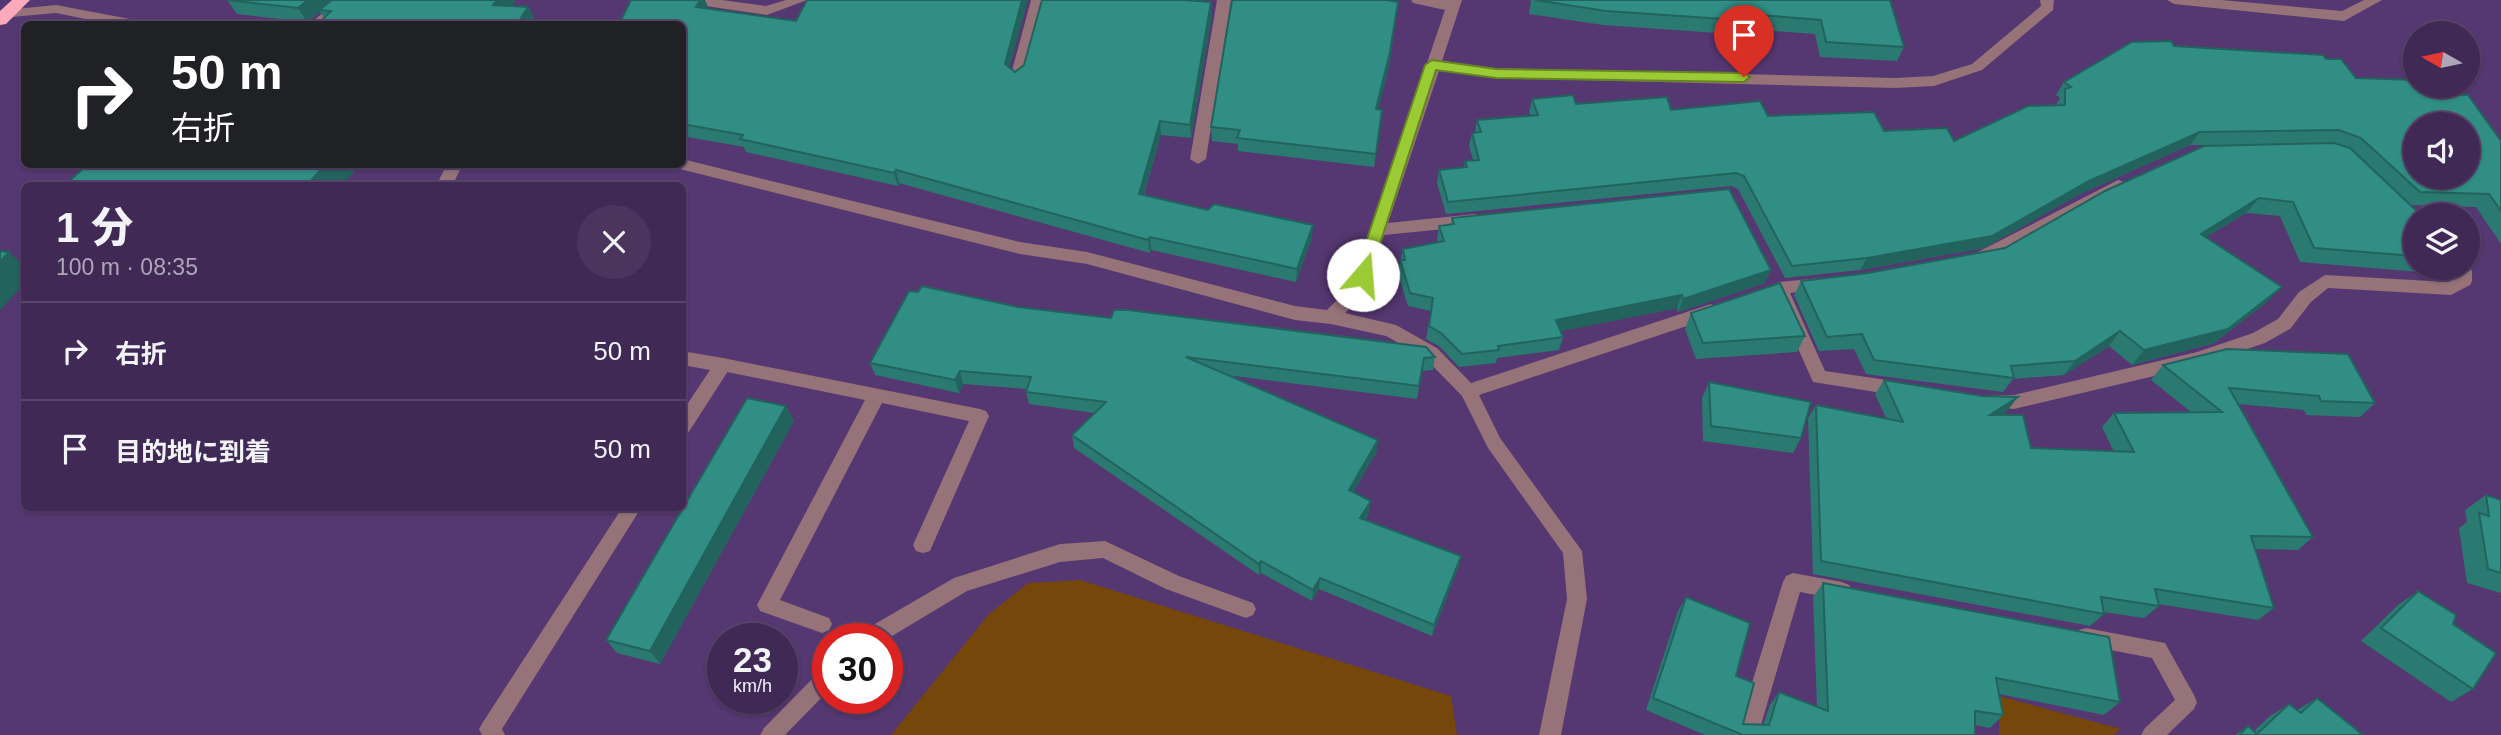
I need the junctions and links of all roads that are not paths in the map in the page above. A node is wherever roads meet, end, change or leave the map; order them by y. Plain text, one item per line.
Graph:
1 (22, 0) edge
2 (348, 0) edge
3 (692, 0) edge
4 (800, 0) edge
5 (1038, 0) edge
6 (1224, 0) edge
7 (1419, 0) edge
8 (2047, 0) edge
9 (2174, 0) edge
10 (2375, 0) edge
11 (1454, 3) edge
12 (2, 18) edge
13 (115, 21) edge
14 (320, 21) edge
15 (1432, 65) junction
16 (1017, 78) edge
17 (1198, 159) dead end
18 (686, 165) edge
19 (2133, 179) edge
20 (1486, 219) edge
21 (1378, 230) junction
22 (1963, 260) edge
23 (2463, 280) edge
24 (1833, 282) edge
25 (1727, 305) edge
26 (1331, 317) junction
27 (686, 359) edge
28 (723, 365) junction
29 (1468, 391) junction
30 (1921, 392) edge
31 (877, 395) junction
32 (1972, 400) edge
33 (686, 422) edge
34 (630, 511) edge
35 (923, 545) dead end
36 (1861, 594) edge
37 (1246, 610) dead end
38 (819, 623) edge
39 (895, 623) edge
40 (2063, 632) edge
41 (812, 693) edge
42 (494, 735) edge
43 (771, 735) edge
44 (1550, 735) edge
45 (1747, 735) edge
46 (2152, 735) edge

1 - 12 highway
2 - 14 street
3 - 4 street
5 - 16 street
6 - 17 street
7 - 11 street
8 - 15 street
9 - 10 street
11 - 15 street
12 - 13 street
15 - 21 street
18 - 26 street
19 - 22 street
20 - 21 street
21 - 26 street
23 - 32 street
24 - 30 street
25 - 29 street
26 - 29 street
27 - 28 street
28 - 31 street
28 - 33 street
29 - 44 street
31 - 35 street
31 - 38 street
34 - 42 street
36 - 45 street
37 - 39 street
40 - 46 street
41 - 43 street

